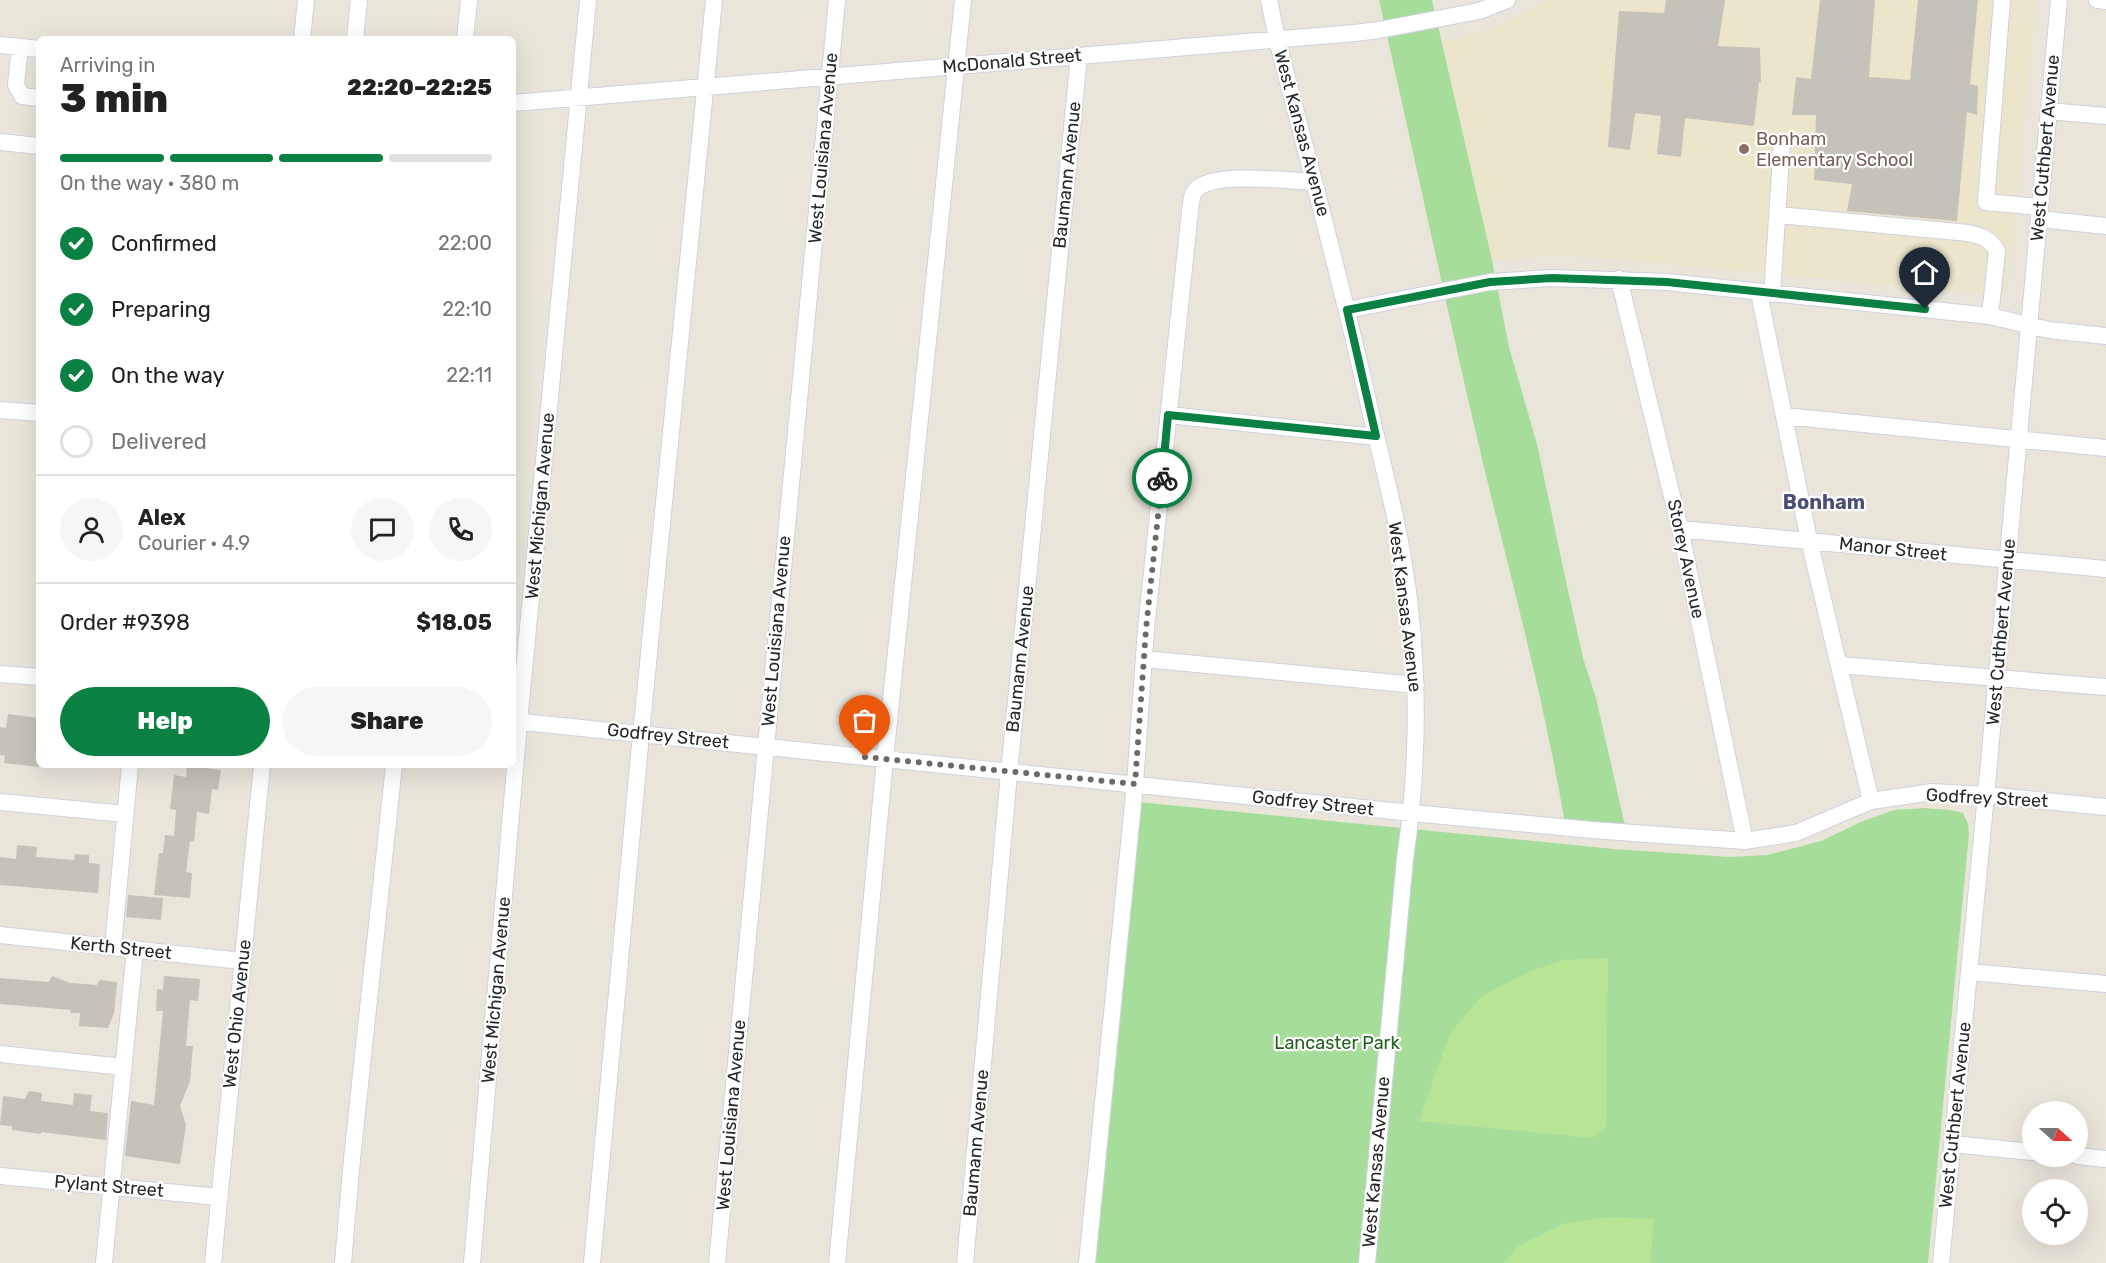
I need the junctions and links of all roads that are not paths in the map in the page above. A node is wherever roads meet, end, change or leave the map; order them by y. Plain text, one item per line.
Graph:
1 (306, 0) edge
2 (359, 0) edge
3 (469, 0) edge
4 (588, 0) edge
5 (714, 0) edge
6 (837, 0) edge
7 (963, 0) edge
8 (1269, 0) edge
9 (1507, 0) edge
10 (2002, 0) edge
11 (2059, 0) edge
12 (2097, 0) edge
13 (2106, 1) edge
14 (302, 36) edge
15 (356, 36) edge
16 (465, 36) edge
17 (1277, 39) junction
18 (0, 45) edge
19 (20, 47) junction
20 (36, 49) edge
21 (1079, 56) junction
22 (956, 66) junction
23 (829, 76) junction
24 (706, 87) junction
25 (36, 98) edge
26 (578, 98) junction
27 (516, 103) edge
28 (2048, 111) junction
29 (2106, 116) edge
30 (0, 142) edge
31 (1782, 142) dead end
32 (36, 146) edge
33 (1314, 182) junction
34 (2039, 213) junction
35 (1778, 215) junction
36 (2106, 226) edge
37 (1619, 279) junction
38 (1766, 294) junction
39 (1347, 310) junction
40 (1990, 316) junction
41 (2030, 324) junction
42 (2106, 336) edge
43 (0, 410) edge
44 (36, 414) edge
45 (1168, 415) junction
46 (1784, 416) junction
47 (1376, 436) junction
48 (2018, 440) junction
49 (2106, 448) edge
50 (1680, 529) junction
51 (1809, 540) junction
52 (2007, 560) junction
53 (2106, 569) edge
54 (1144, 658) junction
55 (1839, 665) junction
56 (0, 674) edge
57 (1996, 677) junction
58 (36, 678) edge
59 (1416, 685) junction
60 (2106, 687) edge
61 (516, 722) edge
62 (641, 734) junction
63 (765, 746) junction
64 (885, 759) junction
65 (130, 768) edge
66 (262, 768) edge
67 (394, 768) edge
68 (512, 768) edge
69 (1010, 773) junction
70 (1135, 784) junction
71 (1986, 795) junction
72 (1871, 801) junction
73 (0, 802) edge
74 (2106, 807) edge
75 (1412, 813) junction
76 (126, 814) junction
77 (1745, 841) junction
78 (0, 935) edge
79 (113, 947) junction
80 (135, 950) junction
81 (242, 961) junction
82 (1969, 972) junction
83 (2106, 984) edge
84 (0, 1054) edge
85 (123, 1067) junction
86 (1952, 1144) junction
87 (2022, 1151) edge
88 (2088, 1157) edge
89 (2106, 1159) edge
90 (0, 1176) edge
91 (111, 1186) junction
92 (219, 1197) junction
93 (104, 1263) edge
94 (213, 1263) edge
95 (343, 1263) edge
96 (472, 1263) edge
97 (592, 1263) edge
98 (717, 1263) edge
99 (837, 1263) edge
100 (965, 1263) edge
101 (1087, 1263) edge
102 (1367, 1263) edge
103 (1941, 1263) edge

1 - 14 street
2 - 15 street
3 - 16 street
4 - 26 street, West Michigan Avenue
5 - 24 street
6 - 23 street, West Louisiana Avenue
7 - 22 street
8 - 17 street, West Kansas Avenue
9 - 17 street, McDonald Street
10 - 34 street
11 - 28 street, West Cuthbert Avenue
12 - 13 street
17 - 21 street, McDonald Street
17 - 33 street, West Kansas Avenue
18 - 19 street
19 - 20 street
19 - 25 street
21 - 22 street, McDonald Street
21 - 69 street, Baumann Avenue
22 - 23 street, McDonald Street
22 - 64 street
23 - 24 street, McDonald Street
23 - 63 street, West Louisiana Avenue
24 - 26 street, McDonald Street
24 - 62 street
26 - 27 street, McDonald Street
26 - 61 street, West Michigan Avenue
28 - 29 street
28 - 34 street, West Cuthbert Avenue
30 - 32 street
31 - 35 street
33 - 39 street, West Kansas Avenue
33 - 45 street
34 - 36 street
34 - 41 street, West Cuthbert Avenue
35 - 38 street
35 - 40 street
37 - 38 street
37 - 39 street
37 - 50 street, Storey Avenue
38 - 40 street
38 - 46 street
39 - 47 street, West Kansas Avenue
40 - 41 street
41 - 42 street
41 - 48 street, West Cuthbert Avenue
43 - 44 street
45 - 47 street
45 - 54 street
46 - 48 street
46 - 51 street
47 - 59 street, West Kansas Avenue
48 - 49 street
48 - 52 street, West Cuthbert Avenue
50 - 51 street, Manor Street
50 - 77 street, Storey Avenue
51 - 52 street, Manor Street
51 - 55 street
52 - 53 street, Manor Street
52 - 57 street, West Cuthbert Avenue
54 - 59 street
54 - 70 street
55 - 57 street
55 - 72 street
56 - 58 street
57 - 60 street
57 - 71 street, West Cuthbert Avenue
59 - 75 street, West Kansas Avenue
61 - 62 street, Godfrey Street
62 - 63 street, Godfrey Street
62 - 97 street
63 - 64 street, Godfrey Street
63 - 98 street, West Louisiana Avenue
64 - 69 street, Godfrey Street
64 - 99 street
65 - 76 street
66 - 81 street, West Ohio Avenue
67 - 95 street
68 - 96 street, West Michigan Avenue
69 - 70 street, Godfrey Street
69 - 100 street, Baumann Avenue
70 - 75 street, Godfrey Street
70 - 101 street
71 - 72 street, Godfrey Street
71 - 74 street, Godfrey Street
71 - 82 street, West Cuthbert Avenue
72 - 77 street, Godfrey Street
73 - 76 street
75 - 77 street, Godfrey Street
75 - 102 street, West Kansas Avenue
76 - 79 street
78 - 79 street, Kerth Street
79 - 80 street, Kerth Street
80 - 81 street, Kerth Street
80 - 85 street
81 - 92 street, West Ohio Avenue
82 - 83 street
82 - 86 street, West Cuthbert Avenue
84 - 85 street
85 - 91 street
86 - 87 street
86 - 103 street, West Cuthbert Avenue
88 - 89 street
90 - 91 street, Pylant Street
91 - 92 street, Pylant Street
91 - 93 street
92 - 94 street, West Ohio Avenue

